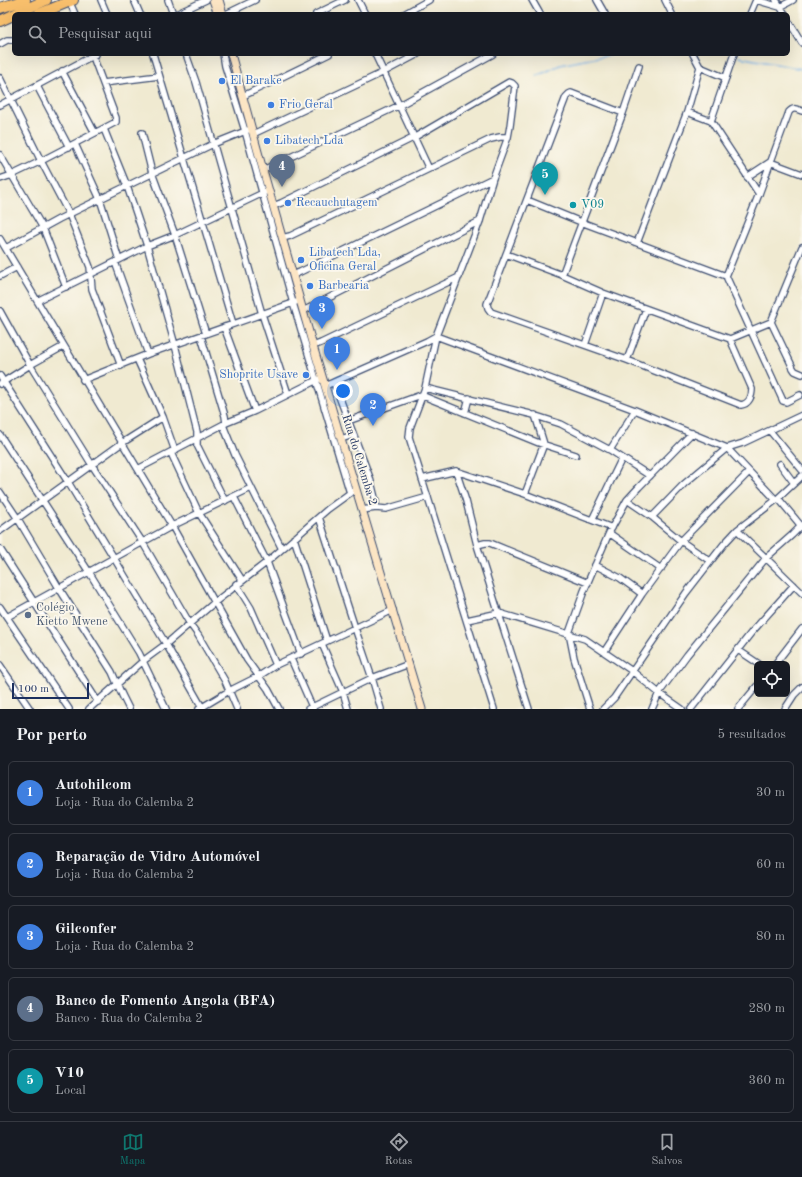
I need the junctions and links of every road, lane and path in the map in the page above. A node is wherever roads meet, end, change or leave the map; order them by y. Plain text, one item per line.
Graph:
1 (3, 0) edge
2 (25, 0) edge
3 (46, 0) edge
4 (101, 0) edge
5 (134, 0) edge
6 (168, 0) edge
7 (206, 0) edge
8 (213, 0) edge
9 (219, 0) edge
10 (254, 0) edge
11 (345, 0) edge
12 (358, 0) edge
13 (429, 0) edge
14 (532, 0) edge
15 (597, 0) edge
16 (665, 0) edge
17 (776, 0) edge
18 (793, 0) edge
19 (0, 1) edge
20 (72, 3) edge
21 (780, 7) junction
22 (0, 8) edge
23 (20, 12) edge
24 (44, 12) edge
25 (106, 12) edge
26 (139, 12) edge
27 (172, 12) edge
28 (180, 12) edge
29 (217, 12) edge
30 (223, 12) edge
31 (228, 12) edge
32 (320, 12) edge
33 (364, 12) edge
34 (408, 12) edge
35 (539, 12) edge
36 (604, 12) edge
37 (671, 12) edge
38 (751, 12) edge
39 (783, 12) edge
40 (12, 16) edge
41 (0, 21) edge
42 (12, 23) edge
43 (790, 23) edge
44 (0, 26) edge
45 (12, 40) edge
46 (802, 43) edge
47 (0, 44) edge
48 (92, 56) edge
49 (94, 56) edge
50 (154, 56) edge
51 (187, 56) edge
52 (223, 56) edge
53 (232, 56) edge
54 (325, 56) edge
55 (376, 56) edge
56 (414, 56) edge
57 (489, 56) edge
58 (694, 56) edge
59 (733, 56) edge
60 (639, 66) dead end
61 (700, 68) junction
62 (62, 71) junction
63 (384, 72) junction
64 (159, 76) junction
65 (0, 78) edge
66 (726, 78) junction
67 (103, 83) junction
68 (37, 86) junction
69 (243, 96) junction
70 (10, 99) junction
71 (0, 104) edge
72 (400, 105) junction
73 (687, 112) junction
74 (802, 112) edge
75 (622, 113) junction
76 (711, 120) junction
77 (104, 129) junction
78 (250, 131) junction
79 (95, 133) junction
80 (142, 133) dead end
81 (415, 137) junction
82 (508, 137) junction
83 (75, 144) junction
84 (213, 144) junction
85 (69, 147) junction
86 (0, 155) edge
87 (184, 158) junction
88 (41, 161) junction
89 (770, 162) junction
90 (429, 168) junction
91 (263, 170) junction
92 (152, 173) junction
93 (802, 174) edge
94 (12, 175) junction
95 (748, 177) junction
96 (492, 178) junction
97 (0, 179) edge
98 (127, 186) junction
99 (265, 191) junction
100 (758, 194) junction
101 (100, 200) junction
102 (527, 200) junction
103 (273, 206) junction
104 (231, 208) junction
105 (70, 214) junction
106 (480, 221) junction
107 (203, 222) junction
108 (581, 222) junction
109 (43, 228) junction
110 (174, 236) junction
111 (282, 238) junction
112 (0, 239) edge
113 (637, 243) junction
114 (3, 246) edge
115 (147, 246) junction
116 (802, 247) edge
117 (506, 254) junction
118 (117, 261) junction
119 (17, 267) junction
120 (293, 274) junction
121 (90, 275) junction
122 (562, 275) junction
123 (0, 276) edge
124 (726, 276) junction
125 (459, 278) junction
126 (66, 287) junction
127 (602, 293) junction
128 (37, 301) junction
129 (297, 302) junction
130 (646, 309) junction
131 (0, 311) edge
132 (303, 311) junction
133 (262, 314) junction
134 (771, 322) junction
135 (233, 324) junction
136 (224, 327) junction
137 (750, 330) junction
138 (203, 335) junction
139 (436, 336) junction
140 (730, 339) junction
141 (175, 345) junction
142 (586, 345) junction
143 (64, 346) junction
144 (313, 346) junction
145 (148, 354) junction
146 (137, 359) junction
147 (627, 360) junction
148 (30, 365) junction
149 (120, 366) junction
150 (802, 374) edge
151 (0, 376) edge
152 (319, 379) junction
153 (83, 380) junction
154 (2, 383) edge
155 (334, 383) junction
156 (325, 386) junction
157 (425, 388) junction
158 (288, 394) junction
159 (421, 395) junction
160 (800, 395) dead end
161 (469, 398) junction
162 (255, 410) junction
163 (635, 410) junction
164 (465, 413) junction
165 (534, 415) junction
166 (802, 415) edge
167 (163, 417) junction
168 (348, 421) junction
169 (225, 424) junction
170 (770, 431) junction
171 (692, 433) junction
172 (0, 435) edge
173 (353, 435) junction
174 (198, 438) junction
175 (341, 439) junction
176 (122, 443) junction
177 (544, 444) junction
178 (727, 448) junction
179 (610, 450) junction
180 (173, 452) junction
181 (576, 455) dead end
182 (622, 458) junction
183 (780, 464) dead end
184 (92, 465) junction
185 (138, 469) junction
186 (802, 470) edge
187 (456, 471) junction
188 (749, 472) junction
189 (650, 476) junction
190 (802, 476) edge
191 (422, 478) junction
192 (68, 482) junction
193 (794, 483) junction
194 (251, 488) junction
195 (0, 492) edge
196 (353, 492) junction
197 (525, 494) junction
198 (234, 497) junction
199 (428, 497) junction
200 (777, 499) junction
201 (43, 500) junction
202 (628, 500) junction
203 (225, 501) junction
204 (376, 508) junction
205 (362, 510) junction
206 (199, 513) junction
207 (319, 517) junction
208 (652, 517) junction
209 (18, 519) junction
210 (592, 520) junction
211 (172, 526) junction
212 (801, 526) edge
213 (738, 530) junction
214 (0, 531) edge
215 (610, 531) junction
216 (294, 538) junction
217 (681, 541) junction
218 (142, 543) junction
219 (477, 546) junction
220 (0, 549) edge
221 (282, 549) junction
222 (114, 558) junction
223 (766, 558) junction
224 (710, 561) junction
225 (266, 562) junction
226 (595, 565) junction
227 (661, 569) junction
228 (90, 572) junction
229 (239, 582) junction
230 (588, 583) junction
231 (794, 585) junction
232 (59, 588) junction
233 (802, 593) edge
234 (642, 594) junction
235 (34, 602) junction
236 (215, 602) junction
237 (0, 607) edge
238 (393, 610) junction
239 (499, 613) junction
240 (7, 617) junction
241 (467, 620) junction
242 (190, 624) junction
243 (355, 628) junction
244 (802, 629) edge
245 (569, 633) junction
246 (324, 642) junction
247 (166, 644) junction
248 (738, 650) junction
249 (604, 652) junction
250 (301, 654) junction
251 (291, 659) junction
252 (143, 661) junction
253 (754, 661) edge
254 (777, 661) edge
255 (409, 664) junction
256 (0, 665) edge
257 (276, 665) junction
258 (632, 671) junction
259 (259, 676) junction
260 (372, 678) junction
261 (118, 684) junction
262 (802, 687) edge
263 (754, 690) edge
264 (229, 691) junction
265 (343, 692) junction
266 (659, 693) junction
267 (98, 702) junction
268 (202, 708) edge
269 (311, 708) edge
270 (30, 709) edge
271 (69, 709) edge
272 (90, 709) edge
273 (130, 709) edge
274 (166, 709) edge
275 (237, 709) edge
276 (279, 709) edge
277 (348, 709) edge
278 (381, 709) edge
279 (422, 709) edge
280 (492, 709) edge
281 (529, 709) edge
282 (590, 709) edge
283 (603, 709) edge
284 (652, 709) edge
285 (682, 709) edge
286 (691, 709) edge
287 (738, 709) edge
288 (785, 709) edge

1 - 19 highway
2 - 22 highway
3 - 23 highway
4 - 25 street
5 - 26 street
6 - 27 street
7 - 28 street
8 - 29 main road
9 - 30 main road
10 - 31 street
11 - 32 street
12 - 33 street
13 - 34 street
14 - 35 street
15 - 36 street
16 - 37 street
17 - 21 street
18 - 21 street
20 - 24 highway
21 - 38 street
21 - 39 street
40 - 41 highway
42 - 44 highway
43 - 46 street
45 - 47 street
48 - 62 street
49 - 67 street
50 - 64 street
51 - 84 street
52 - 78 street
53 - 69 main road, Rua do Calemba 2
54 - 69 street
55 - 63 street
56 - 63 street
57 - 72 street
58 - 61 street
59 - 66 street
60 - 75 street
61 - 66 street
61 - 73 street
62 - 68 street
62 - 79 street
63 - 72 street
63 - 78 street
64 - 67 street
64 - 87 street
65 - 70 street
66 - 76 street
67 - 77 street
68 - 70 street
68 - 85 street
69 - 78 main road, Rua do Calemba 2
70 - 71 street
70 - 88 street
72 - 81 street
72 - 91 street
73 - 76 street
73 - 113 street
74 - 89 street
75 - 102 street
75 - 108 street
76 - 95 street
77 - 79 street
77 - 98 street
78 - 84 street
78 - 91 main road, Rua do Calemba 2
78 - 99 street
79 - 83 street
80 - 92 street
81 - 82 street
81 - 90 street
81 - 103 street
82 - 90 street
82 - 96 street
83 - 85 street
83 - 101 street
84 - 87 street
84 - 104 street
85 - 88 street
86 - 94 street
87 - 92 street
87 - 107 street
88 - 94 street
88 - 105 street
89 - 93 street
89 - 95 street
89 - 100 street
90 - 111 street
91 - 99 main road, Rua do Calemba 2
92 - 98 street
92 - 110 street
94 - 97 street
94 - 109 street
95 - 100 street
96 - 106 street
96 - 120 street
98 - 101 street
98 - 115 street
99 - 103 main road, Rua do Calemba 2
99 - 104 street
99 - 129 street
100 - 124 street
101 - 105 street
101 - 118 street
102 - 108 street
102 - 117 street
103 - 111 main road, Rua do Calemba 2
104 - 107 street
104 - 133 street
105 - 109 street
105 - 121 street
106 - 125 street
106 - 132 street
107 - 110 street
107 - 135 street
108 - 113 street
108 - 122 street
109 - 114 street
109 - 126 street
110 - 115 street
110 - 138 street
111 - 120 main road, Rua do Calemba 2
112 - 114 street
113 - 124 street
114 - 119 street
115 - 118 street
115 - 141 street
116 - 134 street
117 - 122 street
117 - 142 street
118 - 121 street
118 - 145 street
119 - 123 street
119 - 128 street
120 - 129 main road, Rua do Calemba 2
121 - 126 street
121 - 149 street
122 - 127 street
124 - 137 street
125 - 139 street
125 - 144 street
126 - 128 street
127 - 130 street
127 - 142 street
128 - 143 street
129 - 132 main road, Rua do Calemba 2
129 - 133 street
129 - 152 street
130 - 140 street
130 - 147 street
131 - 148 street
132 - 144 main road, Rua do Calemba 2
133 - 135 street
133 - 158 street
134 - 137 street
134 - 150 street
135 - 136 street
136 - 138 street
136 - 162 street
137 - 140 street
137 - 160 street
138 - 141 street
138 - 169 street
139 - 155 street
139 - 157 street
139 - 163 street
140 - 147 street
141 - 145 street
141 - 174 street
142 - 147 street
143 - 148 street
143 - 153 street
144 - 152 main road, Rua do Calemba 2
145 - 146 street
146 - 149 street
146 - 167 street
148 - 154 street
148 - 184 street
149 - 153 street
151 - 154 street
152 - 156 main road, Rua do Calemba 2
152 - 158 street
152 - 196 street
153 - 176 street
154 - 192 street
155 - 156 street
155 - 168 street
156 - 175 main road, Rua do Calemba 2
157 - 159 street
157 - 161 street
158 - 162 street
159 - 164 street
159 - 168 street
159 - 191 street
161 - 164 street
161 - 165 street
162 - 169 street
163 - 171 street
163 - 179 street
164 - 177 street
165 - 177 street
165 - 179 street
166 - 170 street
167 - 176 street
167 - 180 street
168 - 173 street
169 - 174 street
169 - 194 street
170 - 178 street
170 - 186 street
171 - 178 street
171 - 189 street
172 - 201 street
173 - 175 street
173 - 204 street
174 - 180 street
174 - 203 street
175 - 196 main road, Rua do Calemba 2
176 - 184 street
176 - 185 street
177 - 181 street
177 - 197 street
178 - 188 street
178 - 208 street
179 - 182 street
180 - 185 street
180 - 206 street
182 - 189 street
182 - 210 street
183 - 193 street
184 - 192 street
184 - 218 street
185 - 211 street
187 - 191 street
187 - 197 street
187 - 219 street
188 - 200 street
188 - 217 street
189 - 202 street
190 - 193 street
191 - 199 street
192 - 201 street
192 - 222 street
193 - 200 street
194 - 198 street
194 - 221 street
195 - 209 street
196 - 205 main road, Rua do Calemba 2
196 - 207 street
197 - 210 street
198 - 203 street
198 - 225 street
199 - 204 street
199 - 241 street
200 - 212 street
200 - 213 street
201 - 209 street
201 - 228 street
202 - 208 street
202 - 215 street
203 - 206 street
204 - 205 street
205 - 238 main road, Rua do Calemba 2
206 - 211 street
206 - 229 street
207 - 216 street
207 - 243 street
208 - 217 street
209 - 214 street
209 - 232 street
210 - 215 street
211 - 218 street
211 - 236 street
212 - 223 street
213 - 223 street
213 - 224 street
215 - 226 street
215 - 227 street
216 - 221 street
216 - 246 street
217 - 224 street
217 - 227 street
218 - 222 street
218 - 242 street
219 - 230 street
219 - 239 street
220 - 235 street
221 - 225 street
222 - 228 street
222 - 247 street
223 - 231 street
223 - 266 street
224 - 258 street
225 - 229 street
225 - 250 street
226 - 230 street
226 - 234 street
227 - 234 street
228 - 232 street
228 - 252 street
229 - 236 street
229 - 257 street
230 - 245 street
231 - 233 street
231 - 248 street
232 - 235 street
232 - 261 street
234 - 249 street
235 - 240 street
235 - 267 street
236 - 242 street
236 - 259 street
237 - 240 street
238 - 243 street
238 - 255 main road, Rua do Calemba 2
239 - 241 street
239 - 245 street
239 - 281 street
240 - 271 street
241 - 280 street
242 - 247 street
242 - 264 street
243 - 246 street
243 - 260 street
244 - 254 street
245 - 249 street
245 - 282 street
246 - 250 street
246 - 265 street
247 - 252 street
247 - 268 street
248 - 253 street
248 - 286 street
249 - 258 street
250 - 251 street
251 - 257 street
251 - 269 street
252 - 261 street
252 - 274 street
255 - 260 street
255 - 279 main road, Rua do Calemba 2
256 - 270 street
257 - 259 street
258 - 266 street
258 - 283 street
259 - 264 street
259 - 276 street
260 - 265 street
260 - 278 street
261 - 267 street
261 - 273 street
262 - 288 street
263 - 287 street
264 - 268 street
264 - 275 street
265 - 269 street
265 - 277 street
266 - 284 street
266 - 285 street
267 - 272 street

